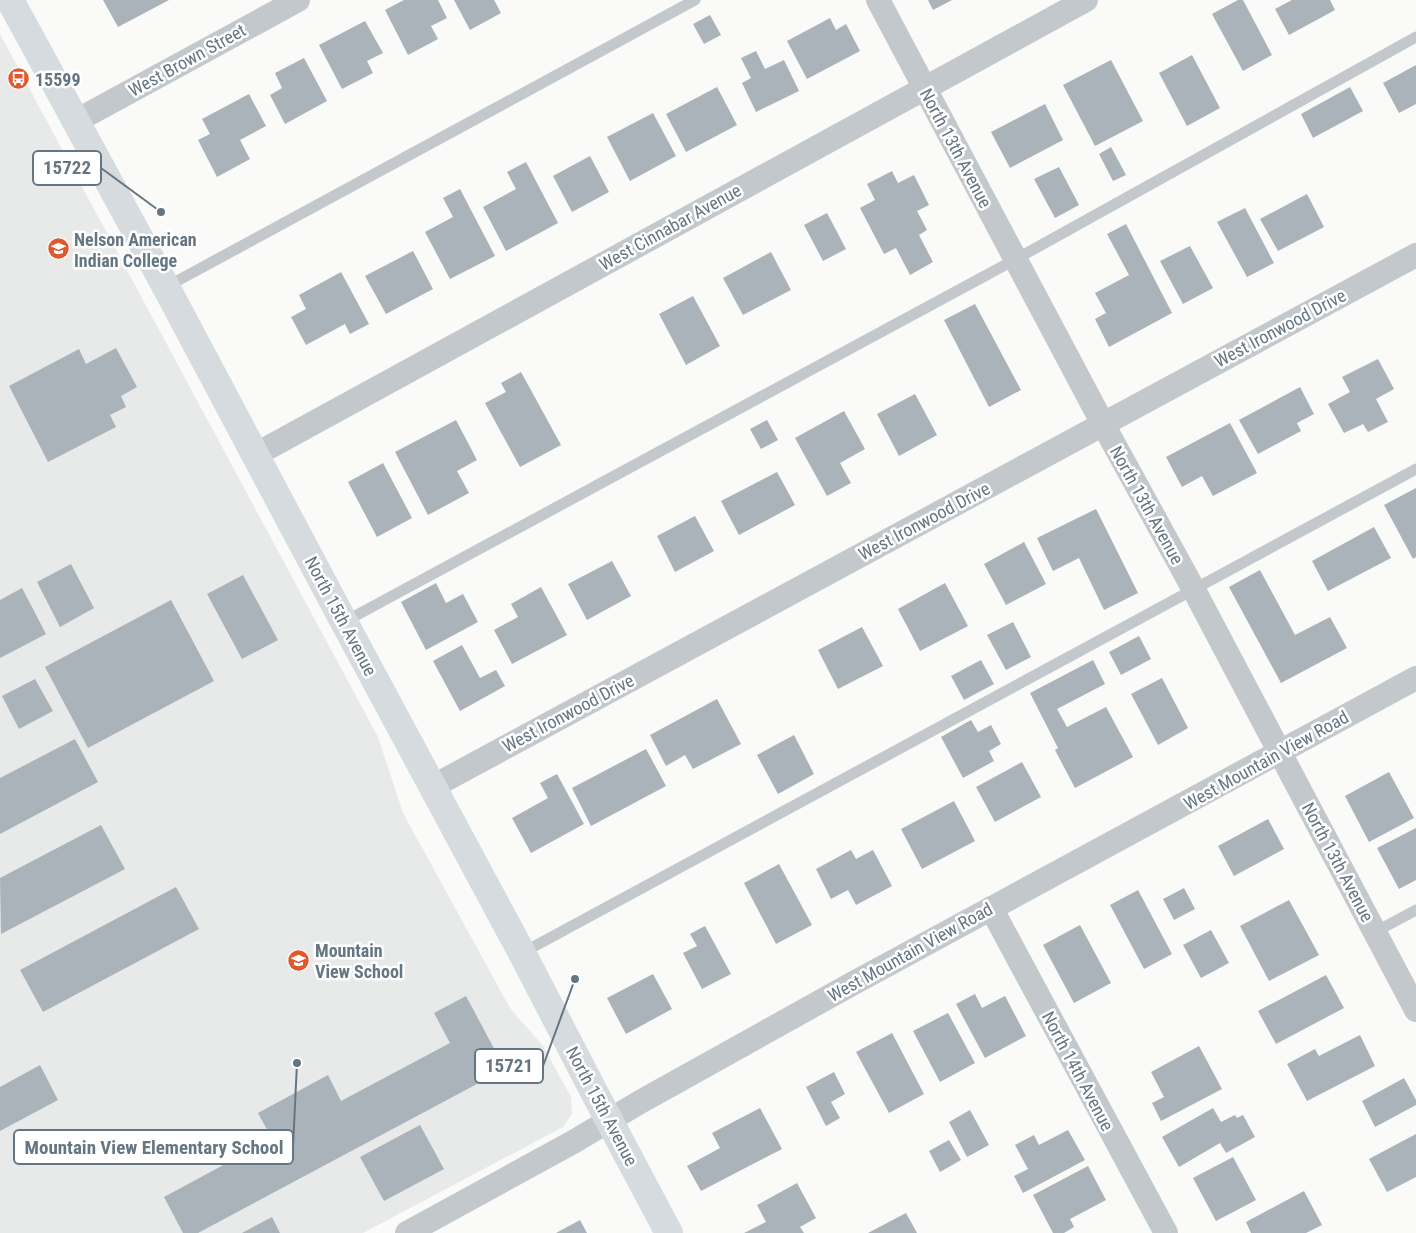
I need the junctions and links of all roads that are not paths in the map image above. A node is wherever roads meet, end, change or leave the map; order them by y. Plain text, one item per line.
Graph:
1 (10, 0) edge
2 (298, 0) edge
3 (695, 0) edge
4 (878, 0) edge
5 (1086, 0) edge
6 (1416, 37) edge
7 (924, 88) junction
8 (76, 121) junction
9 (1416, 254) edge
10 (1016, 259) junction
11 (166, 287) junction
12 (1103, 424) junction
13 (255, 455) junction
14 (1416, 469) edge
15 (1194, 590) junction
16 (344, 622) junction
17 (1416, 678) edge
18 (1279, 753) junction
19 (432, 787) junction
20 (991, 908) junction
21 (1416, 910) edge
22 (1375, 932) junction
23 (522, 953) junction
24 (1416, 1010) edge
25 (610, 1120) junction
26 (407, 1233) edge
27 (669, 1233) edge
28 (1166, 1233) edge

1 - 8 street, North 15th Avenue
2 - 8 street, West Brown Street
3 - 11 lane
4 - 7 street, North 13th Avenue
5 - 7 street, West Cinnabar Avenue
6 - 10 lane
7 - 10 street, North 13th Avenue
7 - 13 street, West Cinnabar Avenue
8 - 11 street, North 15th Avenue
9 - 12 street, West Ironwood Drive
10 - 12 street, North 13th Avenue
10 - 16 lane
11 - 13 street, North 15th Avenue
12 - 15 street, North 13th Avenue
12 - 19 street, West Ironwood Drive
13 - 16 street, North 15th Avenue
14 - 15 lane
15 - 18 street, North 13th Avenue
15 - 23 lane
16 - 19 street, North 15th Avenue
17 - 18 street, West Mountain View Road
18 - 20 street, West Mountain View Road
18 - 22 street, North 13th Avenue
19 - 23 street, North 15th Avenue
20 - 25 street, West Mountain View Road
20 - 28 street, North 14th Avenue
21 - 22 lane
22 - 24 street, North 13th Avenue
23 - 25 street, North 15th Avenue
25 - 26 street, West Mountain View Road
25 - 27 street, North 15th Avenue

